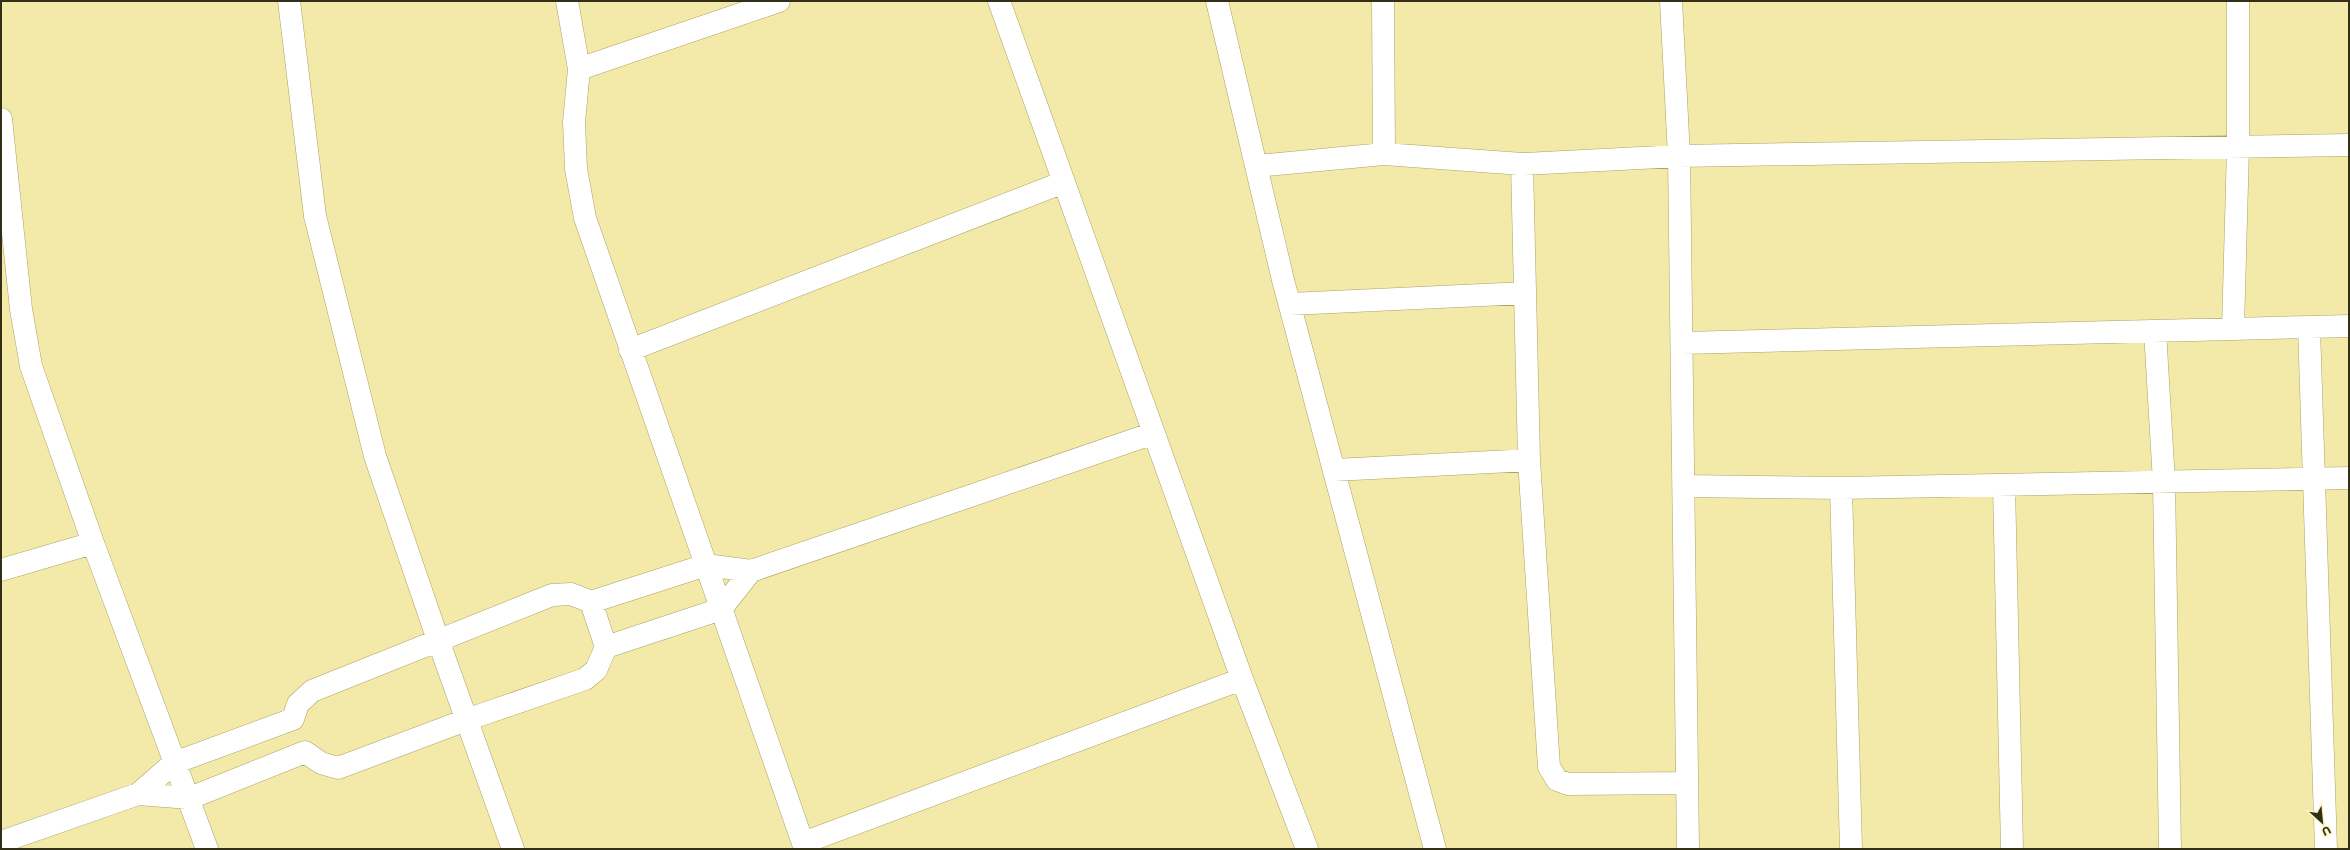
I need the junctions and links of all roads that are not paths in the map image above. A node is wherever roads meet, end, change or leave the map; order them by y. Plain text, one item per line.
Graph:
1 (288, 1) edge
2 (567, 1) edge
3 (779, 1) edge
4 (998, 1) edge
5 (1217, 1) edge
6 (1383, 1) edge
7 (1671, 1) edge
8 (2238, 1) edge
9 (579, 69) junction
10 (1, 119) edge
11 (2349, 145) edge
12 (2238, 148) junction
13 (1384, 154) junction
14 (1679, 156) junction
15 (1522, 164) junction
16 (1256, 166) junction
17 (1064, 182) junction
18 (1525, 293) junction
19 (1290, 304) junction
20 (2349, 326) edge
21 (2309, 327) junction
22 (2233, 328) junction
23 (2155, 331) junction
24 (1682, 342) junction
25 (630, 350) junction
26 (1154, 433) junction
27 (1529, 460) junction
28 (1334, 470) junction
29 (2314, 478) junction
30 (2349, 478) edge
31 (2164, 482) junction
32 (2004, 485) junction
33 (1684, 486) junction
34 (1841, 488) junction
35 (92, 543) junction
36 (706, 564) junction
37 (1, 570) edge
38 (751, 571) junction
39 (592, 602) junction
40 (721, 609) junction
41 (438, 640) junction
42 (606, 647) junction
43 (1242, 679) junction
44 (293, 719) junction
45 (466, 720) junction
46 (305, 752) junction
47 (174, 763) junction
48 (1687, 783) junction
49 (138, 794) junction
50 (190, 798) junction
51 (1, 842) edge
52 (804, 846) edge
53 (207, 849) edge
54 (513, 849) edge
55 (1307, 849) edge
56 (1436, 849) edge
57 (1688, 849) edge
58 (1850, 849) edge
59 (2012, 849) edge
60 (2170, 849) edge
61 (2326, 849) edge

1 - 41 street
2 - 9 street
3 - 9 street
4 - 17 street
5 - 16 street
6 - 13 street
7 - 14 street
8 - 12 street
9 - 25 street
10 - 35 street
11 - 12 street
12 - 14 street
12 - 22 street
13 - 15 street
13 - 16 street
14 - 15 street
14 - 24 street
15 - 18 street
16 - 19 street
17 - 25 street
17 - 26 street
18 - 19 street
18 - 27 street
19 - 28 street
20 - 21 street
21 - 22 street
21 - 29 street
22 - 23 street
23 - 24 street
23 - 31 street
24 - 33 street
25 - 36 street
26 - 38 street
26 - 43 street
27 - 28 street
27 - 48 street
28 - 56 street
29 - 30 street
29 - 31 street
29 - 61 street
31 - 32 street
31 - 60 street
32 - 34 street
32 - 59 street
33 - 34 street
33 - 48 street
34 - 58 street
35 - 37 street
35 - 47 street
36 - 38 street
36 - 39 street
36 - 40 street
38 - 40 street
39 - 41 street
39 - 42 street
40 - 42 street
40 - 52 street
41 - 44 street
41 - 45 street
42 - 45 street
43 - 52 street
43 - 55 street
44 - 46 street
44 - 47 street
45 - 46 street
45 - 54 street
46 - 50 street
47 - 49 street
47 - 50 street
48 - 57 street
49 - 50 street
49 - 51 street
50 - 53 street

